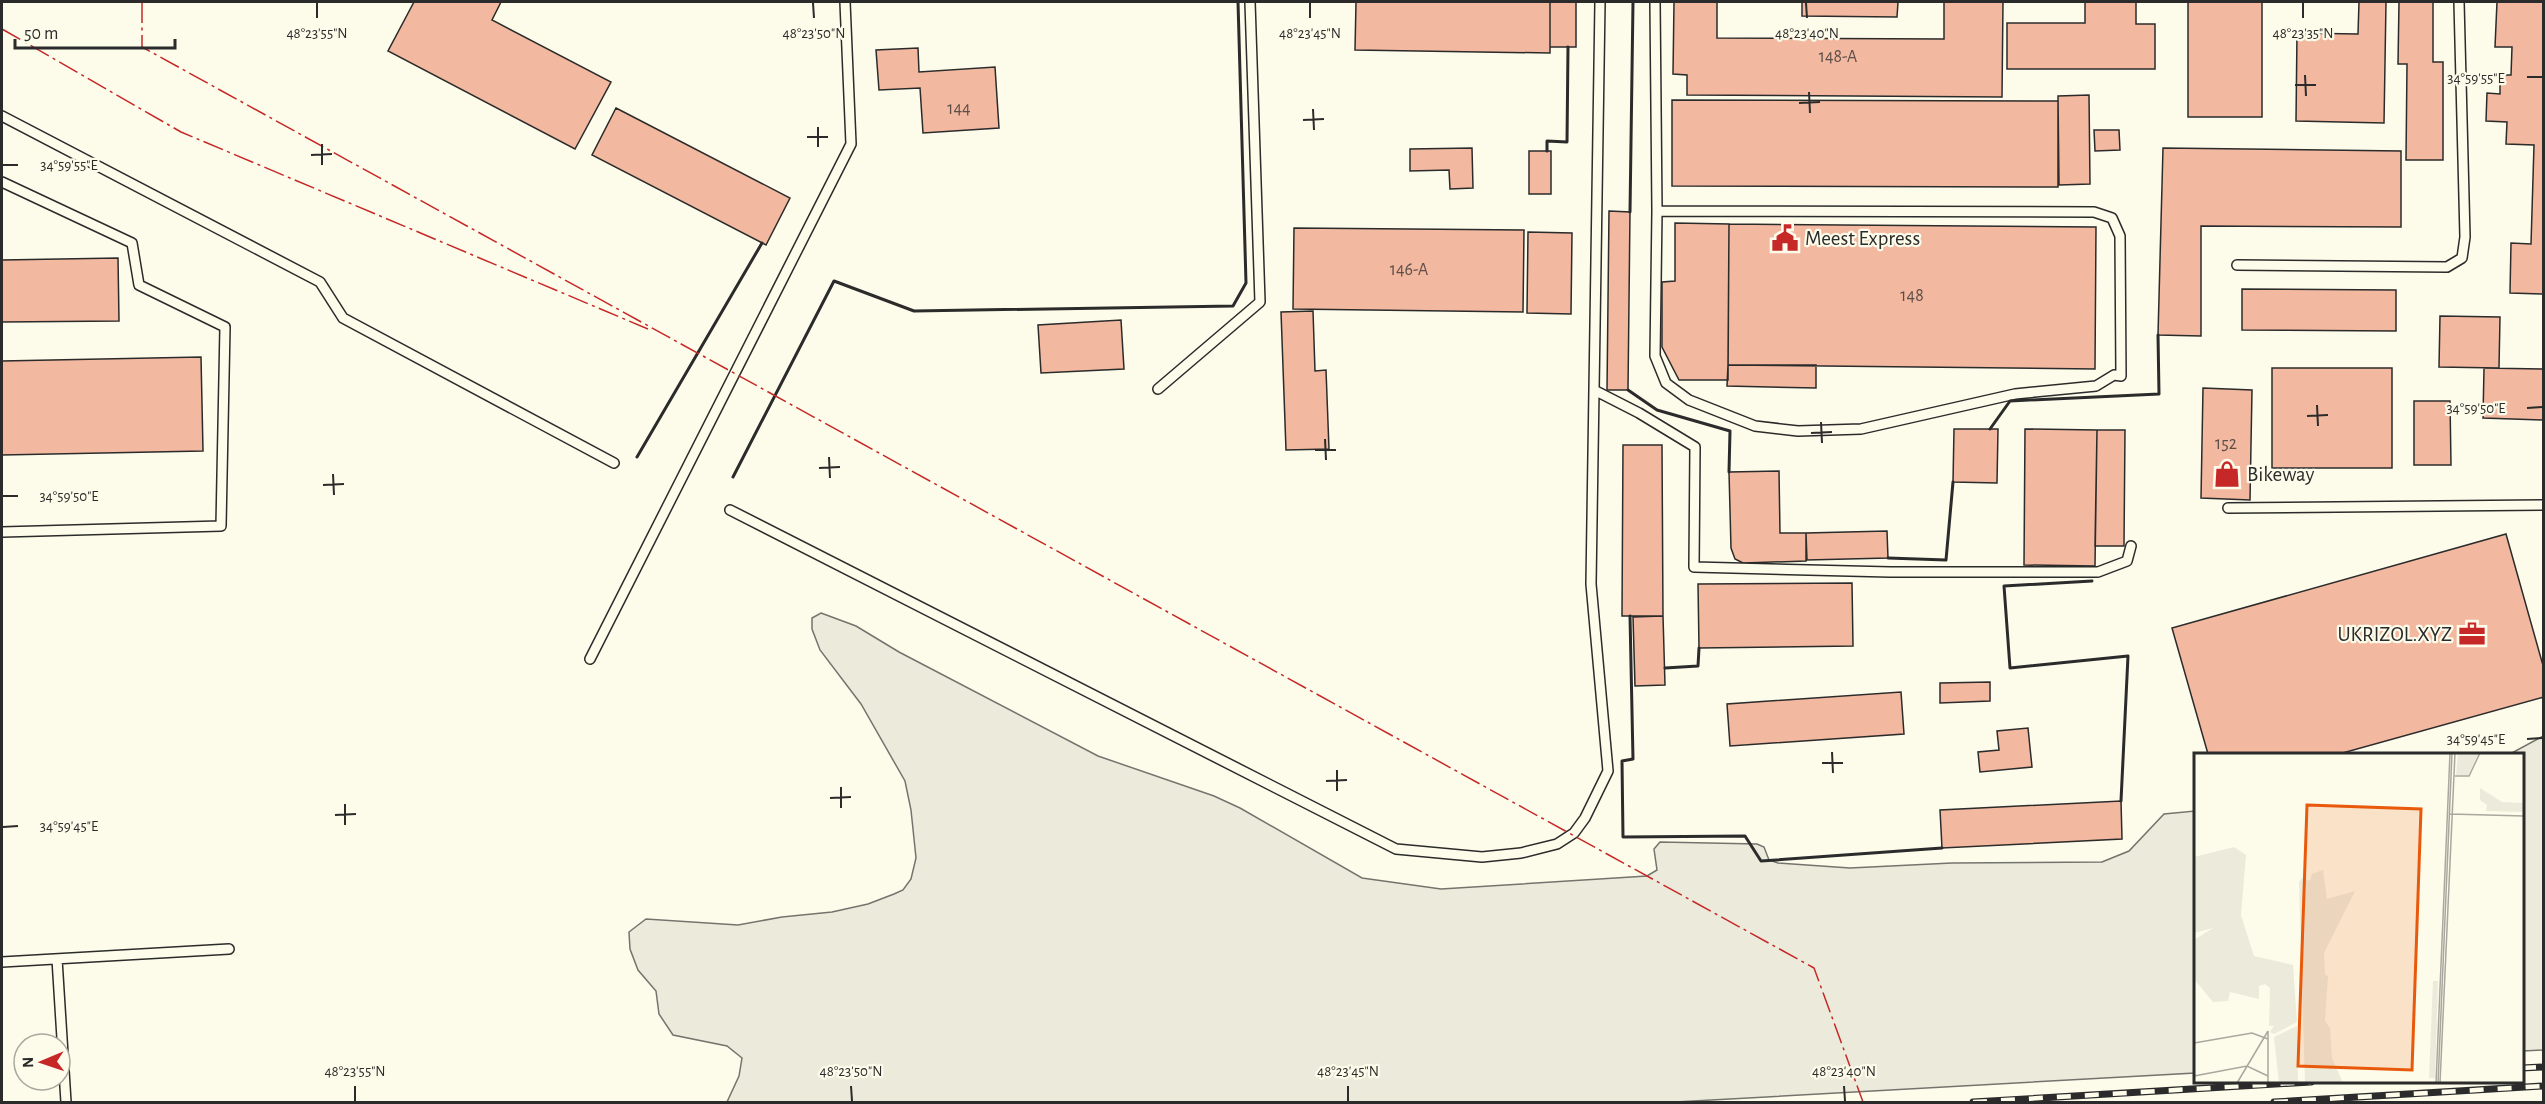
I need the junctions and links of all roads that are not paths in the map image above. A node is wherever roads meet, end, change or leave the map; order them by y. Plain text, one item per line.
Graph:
1 (845, 2) edge
2 (1250, 2) edge
3 (1600, 2) edge
4 (1655, 2) edge
5 (2459, 2) edge
6 (2, 116) edge
7 (2, 182) edge
8 (1657, 211) junction
9 (2237, 265) dead end
10 (1158, 389) dead end
11 (1594, 390) junction
12 (614, 463) dead end
13 (2544, 505) edge
14 (2228, 508) dead end
15 (730, 510) dead end
16 (2, 532) edge
17 (2131, 546) dead end
18 (590, 659) dead end
19 (229, 949) dead end
20 (57, 958) junction
21 (2, 962) edge
22 (66, 1102) edge

1 - 18 lane
2 - 10 lane
3 - 11 lane
4 - 8 lane
5 - 9 lane
6 - 12 lane
7 - 16 lane
8 - 8 lane
11 - 15 lane
11 - 17 lane
13 - 14 lane
19 - 20 lane
20 - 21 lane
20 - 22 lane

